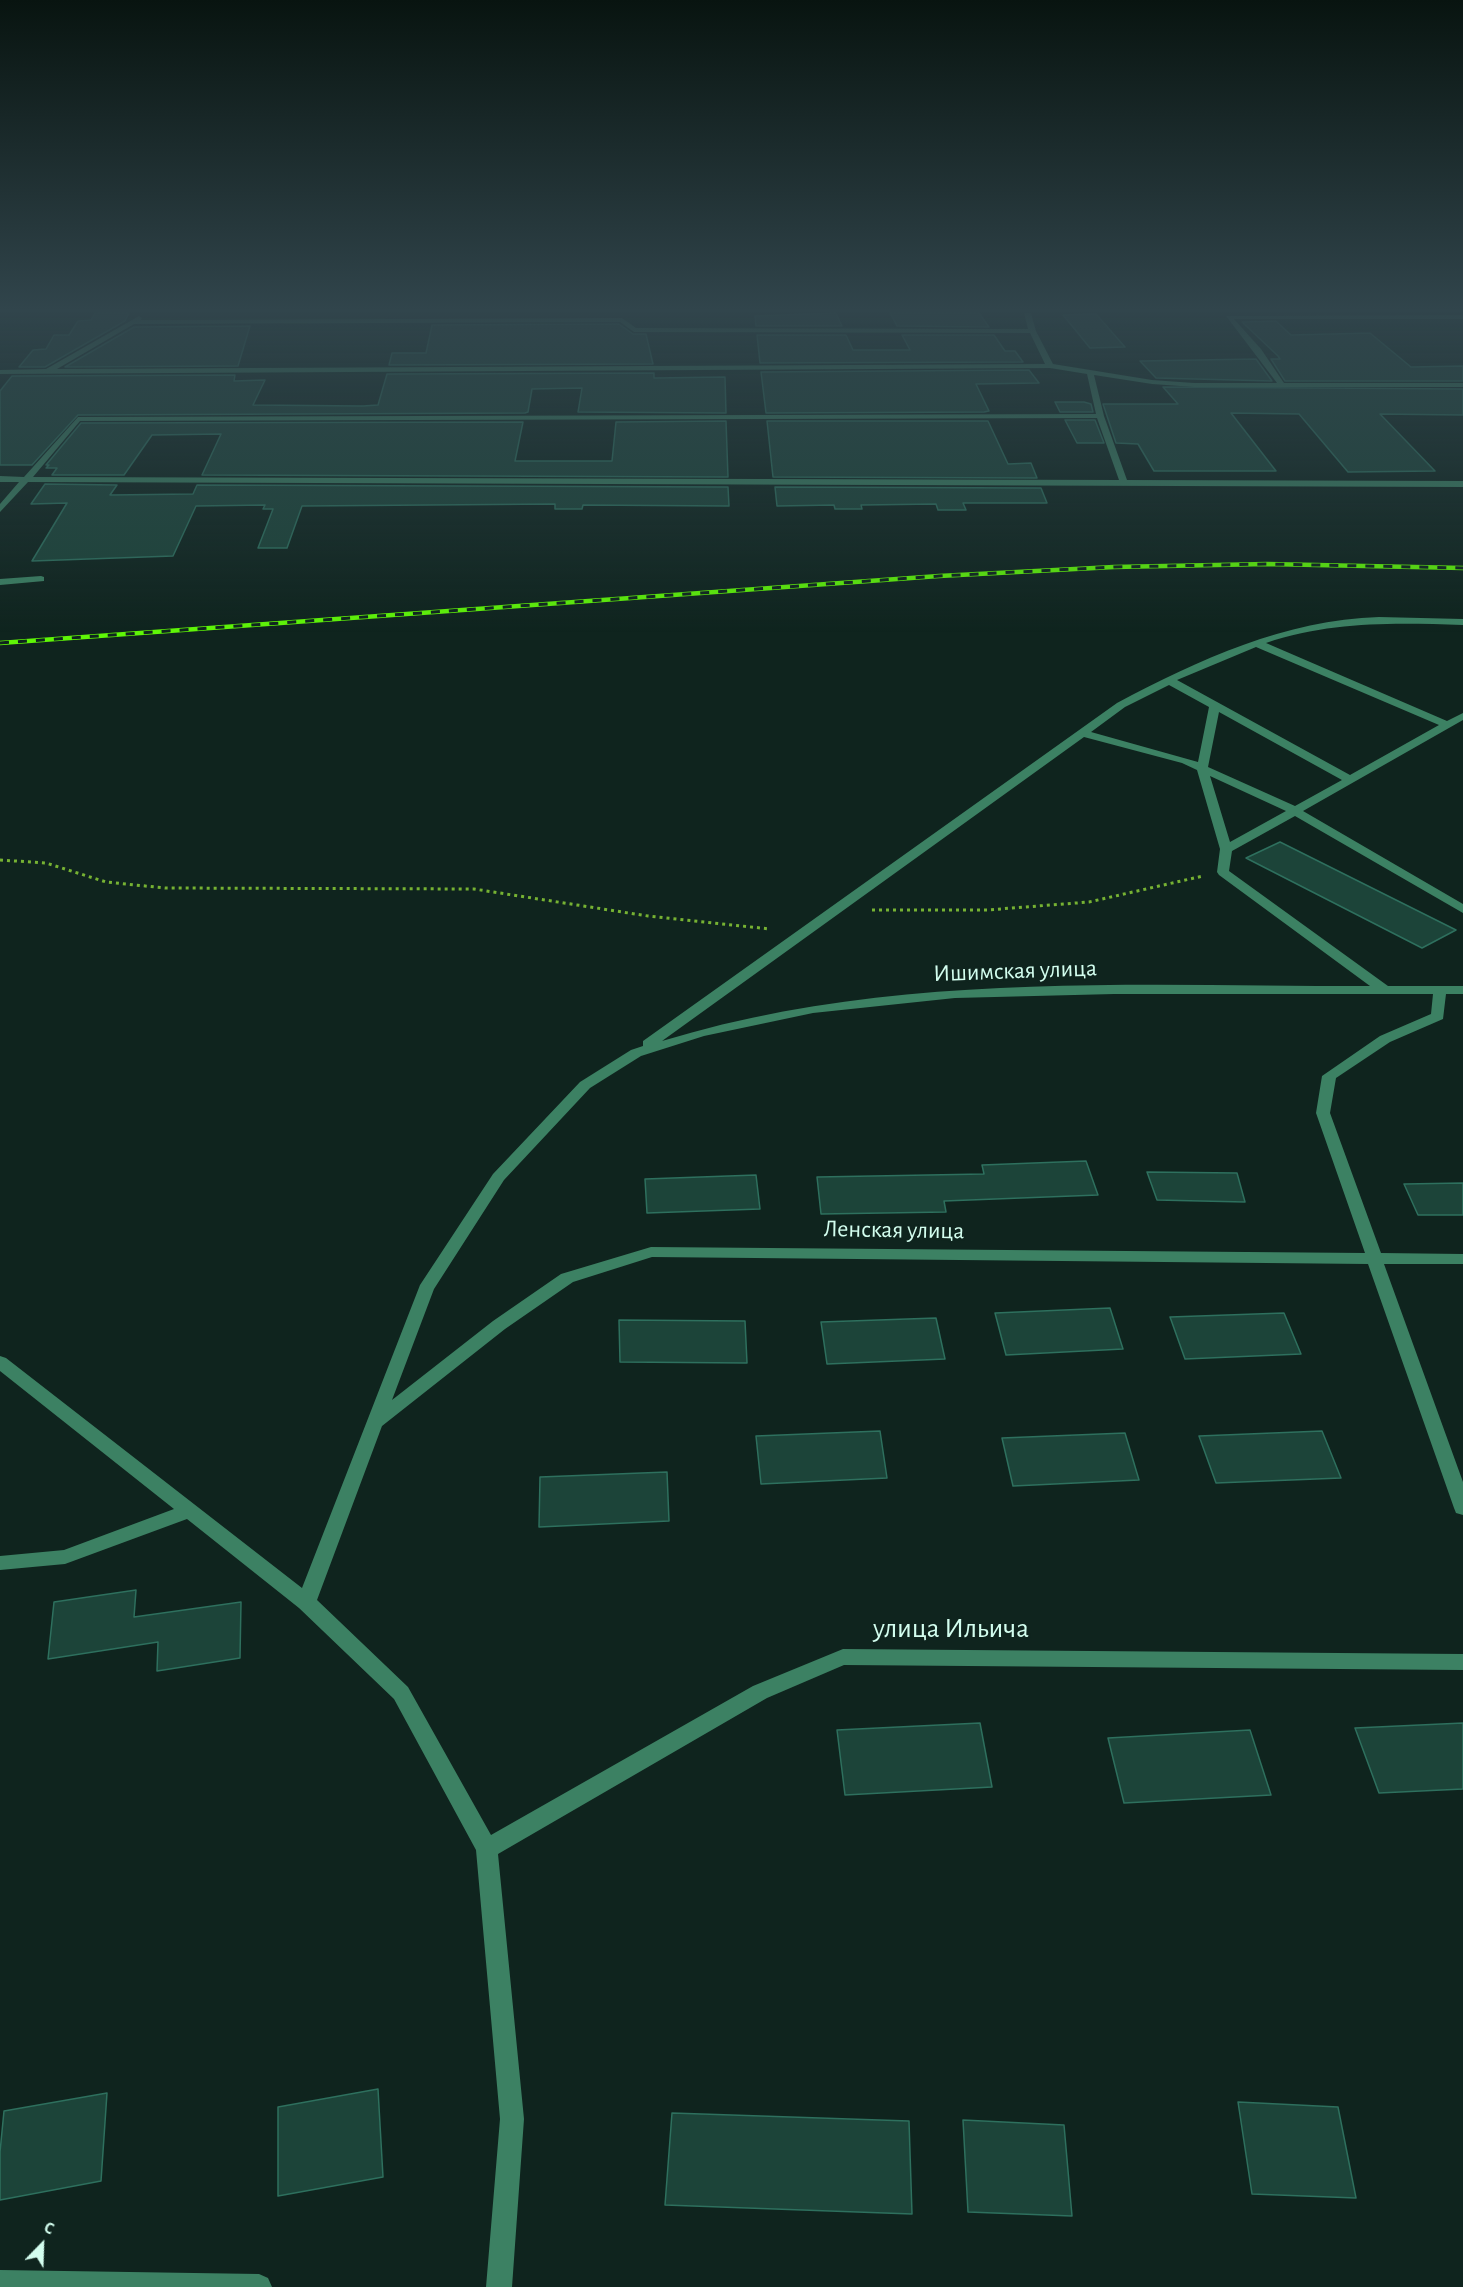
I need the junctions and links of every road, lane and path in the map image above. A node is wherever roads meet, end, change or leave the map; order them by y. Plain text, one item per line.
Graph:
1 (77, 420) edge
2 (1101, 420) edge
3 (0, 479) edge
4 (26, 479) junction
5 (1124, 483) junction
6 (1463, 484) edge
7 (0, 509) edge
8 (41, 579) dead end
9 (0, 582) edge
10 (1463, 622) edge
11 (1256, 643) junction
12 (1168, 680) junction
13 (1215, 706) junction
14 (1463, 716) edge
15 (1447, 725) junction
16 (1083, 733) junction
17 (1202, 768) junction
18 (1351, 780) junction
19 (1296, 811) junction
20 (1226, 849) junction
21 (0, 860) edge
22 (1223, 872) junction
23 (1463, 909) edge
24 (835, 910) junction
25 (803, 933) junction
26 (1440, 990) junction
27 (1463, 990) edge
28 (1386, 991) junction
29 (636, 1053) junction
30 (1372, 1258) junction
31 (1463, 1259) edge
32 (0, 1362) edge
33 (377, 1421) junction
34 (1463, 1508) edge
35 (189, 1511) junction
36 (0, 1563) edge
37 (306, 1602) junction
38 (1463, 1662) edge
39 (487, 1849) junction
40 (0, 2283) edge
41 (259, 2287) edge
42 (499, 2287) edge

1 - 4 street
2 - 5 street
3 - 4 street
4 - 5 street
4 - 7 street
5 - 6 street
8 - 9 street
10 - 11 street
11 - 12 street
11 - 15 street
12 - 13 street
12 - 16 street
13 - 17 street
13 - 18 street
14 - 15 street
15 - 18 street
16 - 17 street
16 - 24 street
17 - 19 street
17 - 20 street
18 - 19 street
19 - 20 street
19 - 23 street
20 - 22 street
21 - 25 path
22 - 24 path
22 - 28 street
24 - 25 street
25 - 29 street
26 - 27 street, Ишимская улица
26 - 28 street, Ишимская улица
26 - 30 street
28 - 29 street, Ишимская улица
29 - 33 street, Ишимская улица
30 - 31 street, Ленская улица
30 - 33 street, Ленская улица
30 - 34 street
32 - 35 street
33 - 37 street, Ишимская улица
35 - 36 street
35 - 37 street
37 - 39 street
38 - 39 street, улица Ильича
39 - 42 street
40 - 41 street

